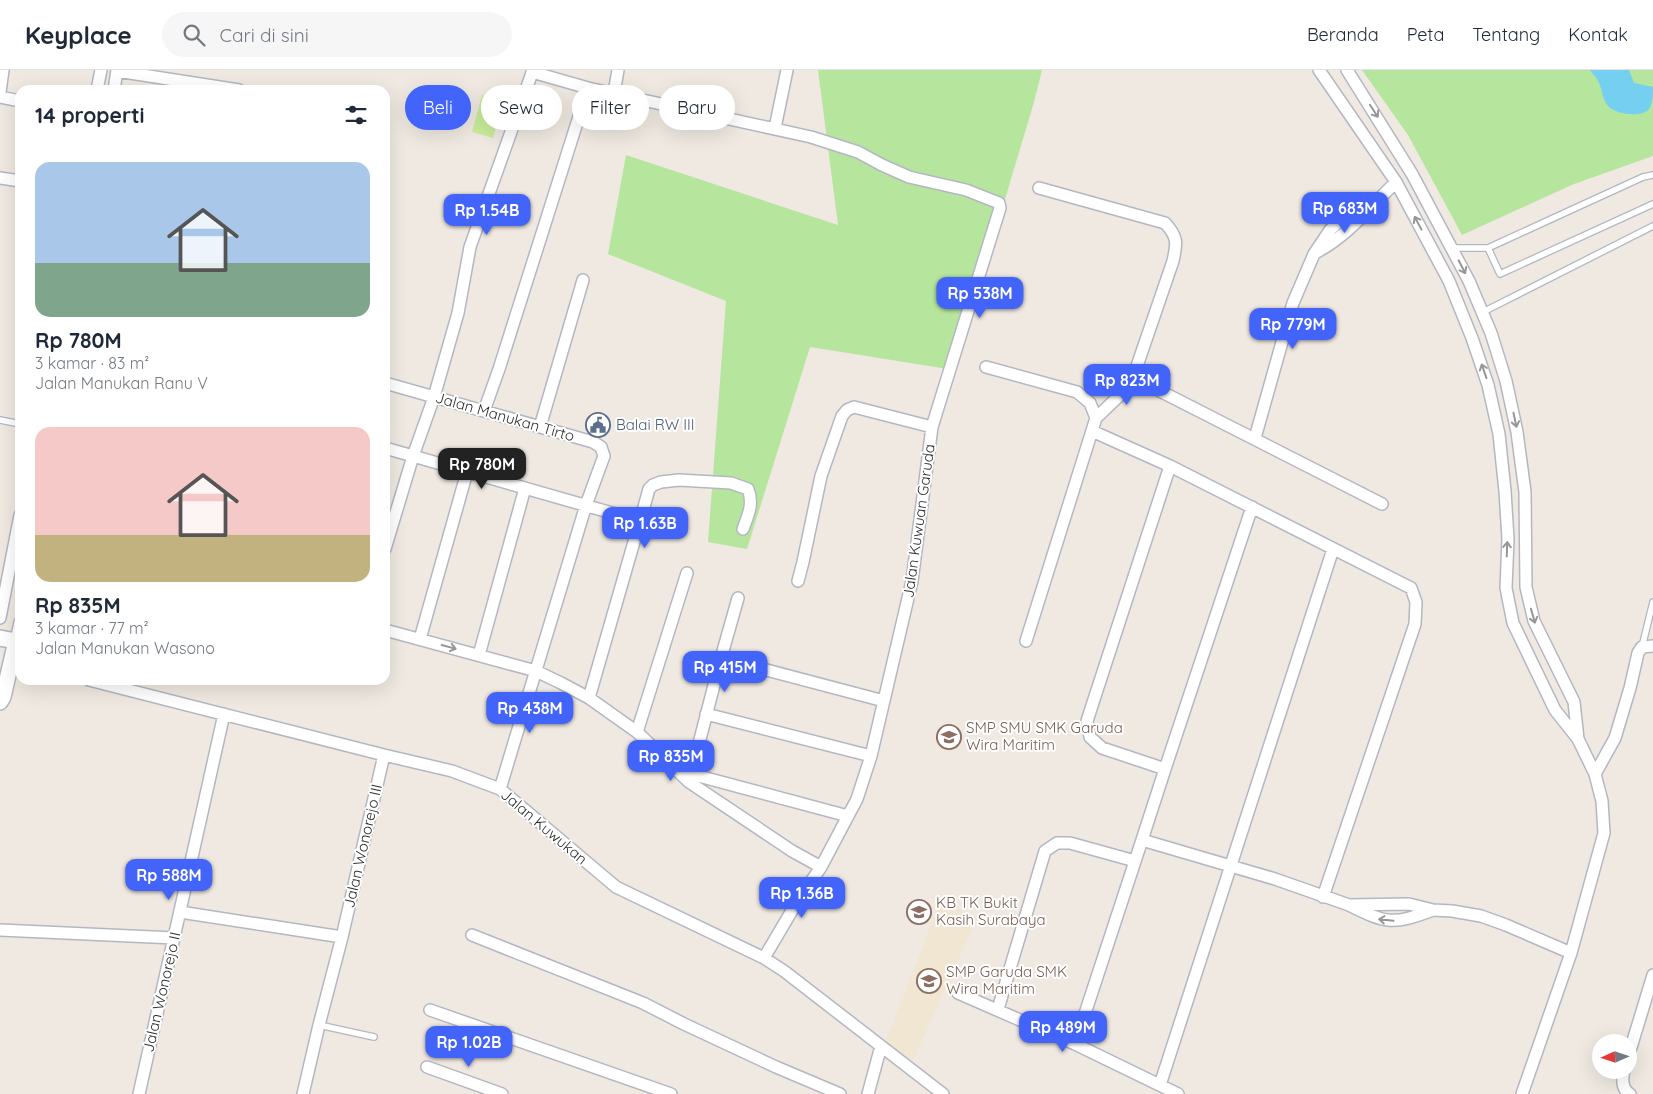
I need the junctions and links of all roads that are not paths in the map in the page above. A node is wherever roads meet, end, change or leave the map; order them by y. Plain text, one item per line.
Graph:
1 (3, 70) edge
2 (101, 70) edge
3 (117, 70) edge
4 (618, 70) edge
5 (787, 70) edge
6 (1319, 70) edge
7 (1347, 70) edge
8 (533, 71) edge
9 (98, 85) edge
10 (115, 85) edge
11 (208, 85) edge
12 (578, 85) edge
13 (615, 85) edge
14 (0, 92) edge
15 (0, 98) edge
16 (15, 100) edge
17 (649, 101) edge
18 (775, 128) junction
19 (575, 130) edge
20 (1653, 175) edge
21 (0, 178) edge
22 (15, 181) edge
23 (1396, 182) junction
24 (1039, 188) dead end
25 (1653, 204) edge
26 (1653, 226) edge
27 (1452, 248) junction
28 (1488, 248) junction
29 (583, 280) dead end
30 (1483, 312) junction
31 (986, 367) dead end
32 (1138, 375) junction
33 (390, 384) edge
34 (434, 397) junction
35 (484, 411) junction
36 (1096, 418) junction
37 (0, 420) edge
38 (15, 423) edge
39 (540, 427) junction
40 (932, 427) junction
41 (1092, 431) junction
42 (1255, 438) junction
43 (390, 449) edge
44 (413, 456) junction
45 (1170, 466) junction
46 (467, 472) junction
47 (525, 488) junction
48 (1382, 504) dead end
49 (586, 505) junction
50 (1252, 507) junction
51 (390, 508) edge
52 (397, 510) junction
53 (640, 521) junction
54 (743, 529) dead end
55 (390, 533) edge
56 (15, 549) edge
57 (1333, 549) junction
58 (687, 573) dead end
59 (798, 581) dead end
60 (1526, 587) junction
61 (1506, 588) junction
62 (738, 598) dead end
63 (1653, 602) edge
64 (0, 618) edge
65 (390, 631) edge
66 (0, 638) edge
67 (420, 639) junction
68 (1026, 641) dead end
69 (15, 643) edge
70 (1648, 647) edge
71 (15, 654) edge
72 (479, 655) junction
73 (721, 658) junction
74 (536, 671) junction
75 (9, 674) edge
76 (109, 685) edge
77 (588, 698) junction
78 (884, 700) junction
79 (0, 702) edge
80 (224, 714) junction
81 (706, 714) junction
82 (637, 732) junction
83 (1578, 739) junction
84 (384, 755) junction
85 (871, 756) junction
86 (1164, 769) junction
87 (1596, 774) junction
88 (690, 778) junction
89 (500, 789) junction
90 (848, 816) junction
91 (1142, 840) junction
92 (1134, 861) junction
93 (1231, 866) junction
94 (821, 867) junction
95 (1323, 897) junction
96 (1349, 905) junction
97 (1433, 910) junction
98 (180, 912) junction
99 (0, 930) edge
100 (472, 935) dead end
101 (342, 937) junction
102 (174, 938) junction
103 (1571, 953) junction
104 (764, 958) junction
105 (1653, 975) edge
106 (958, 993) dead end
107 (998, 1009) junction
108 (430, 1010) dead end
109 (318, 1025) junction
110 (1635, 1034) edge
111 (374, 1038) dead end
112 (1075, 1044) junction
113 (882, 1046) junction
114 (427, 1067) dead end
115 (1623, 1079) edge
116 (1160, 1085) junction
117 (139, 1094) edge
118 (303, 1094) edge
119 (502, 1094) edge
120 (671, 1094) edge
121 (840, 1094) edge
122 (868, 1094) edge
123 (944, 1094) edge
124 (1178, 1094) edge
125 (1522, 1094) edge
126 (1630, 1094) edge

1 - 14 street
2 - 9 street
3 - 10 street
3 - 11 street
4 - 13 street
5 - 18 street
6 - 23 street
7 -> 27 street
8 - 12 street
8 - 34 street
15 - 16 street
17 - 18 street
18 - 40 street
19 - 35 street
20 - 28 lane
21 - 22 street
23 - 42 street
61 -> 23 street
24 - 32 street
25 - 28 lane
26 - 30 lane
27 - 28 lane
27 -> 30 street
29 - 39 street
30 -> 60 street
31 - 36 street
32 - 36 street
32 - 42 street
33 - 34 street, Jalan Manukan Tirto
34 - 35 street, Jalan Manukan Tirto
34 - 44 street
35 - 39 street, Jalan Manukan Tirto
36 - 41 street
37 - 38 lane
39 - 49 street, Jalan Manukan Tirto
40 - 59 street, Jalan Kuwuan Garuda
40 - 78 street, Jalan Kuwuan Garuda
41 - 45 street
41 - 68 street
42 - 48 street
43 - 44 street
44 - 46 street
44 - 52 street
45 - 50 street
45 - 86 street
46 - 47 street
46 - 67 street
47 - 49 street
47 - 72 street
49 - 53 street
49 - 74 street, Jalan Manukan Tirto
50 - 57 street
50 - 86 street
51 - 52 street
52 - 55 street
53 - 54 street
53 - 77 street
56 - 64 street
57 - 93 street
57 - 95 street
58 - 82 street
60 - 61 street
60 -> 83 street
61 - 83 street
62 - 73 street
63 - 70 lane
65 - 67 street
66 - 69 street
67 -> 72 street
70 - 87 street
71 - 75 street
72 - 74 street
73 - 78 street
73 - 81 street
74 - 77 street
74 - 89 street, Jalan Manukan Tirto
75 - 79 street
76 - 80 street, Jalan Kuwukan
77 - 82 street
78 - 85 street, Jalan Kuwuan Garuda
80 - 84 street, Jalan Kuwukan
80 - 98 street, Jalan Wonorejo II
81 - 85 street
81 - 88 street
82 - 88 street
83 - 87 street
84 - 89 street, Jalan Kuwukan
84 - 101 street, Jalan Wonorejo III
85 - 90 street, Jalan Kuwuan Garuda
86 - 91 street
87 - 103 street
88 - 90 street
88 - 94 street
89 - 104 street, Jalan Kuwukan
90 - 94 street, Jalan Kuwuan Garuda
91 - 92 street
91 - 93 street
92 - 107 street
92 - 112 street
93 - 95 street
93 - 116 street
94 - 104 street, Jalan Kuwuan Garuda
95 - 96 street
96 - 97 street
97 -> 96 street
97 - 103 street
98 - 101 street
98 - 102 street, Jalan Wonorejo II
99 - 102 street
100 - 121 street
101 - 109 street, Jalan Wonorejo III
102 - 117 street, Jalan Wonorejo II
103 - 125 street
104 - 113 street, Jalan Kuwukan
105 - 110 street
106 - 107 street
107 - 112 street
108 - 120 street
109 - 111 lane
109 - 118 street, Jalan Wonorejo III
112 - 116 street
113 - 122 street
113 - 123 street, Jalan Kuwukan
114 - 119 street
115 - 126 street
116 - 124 street

